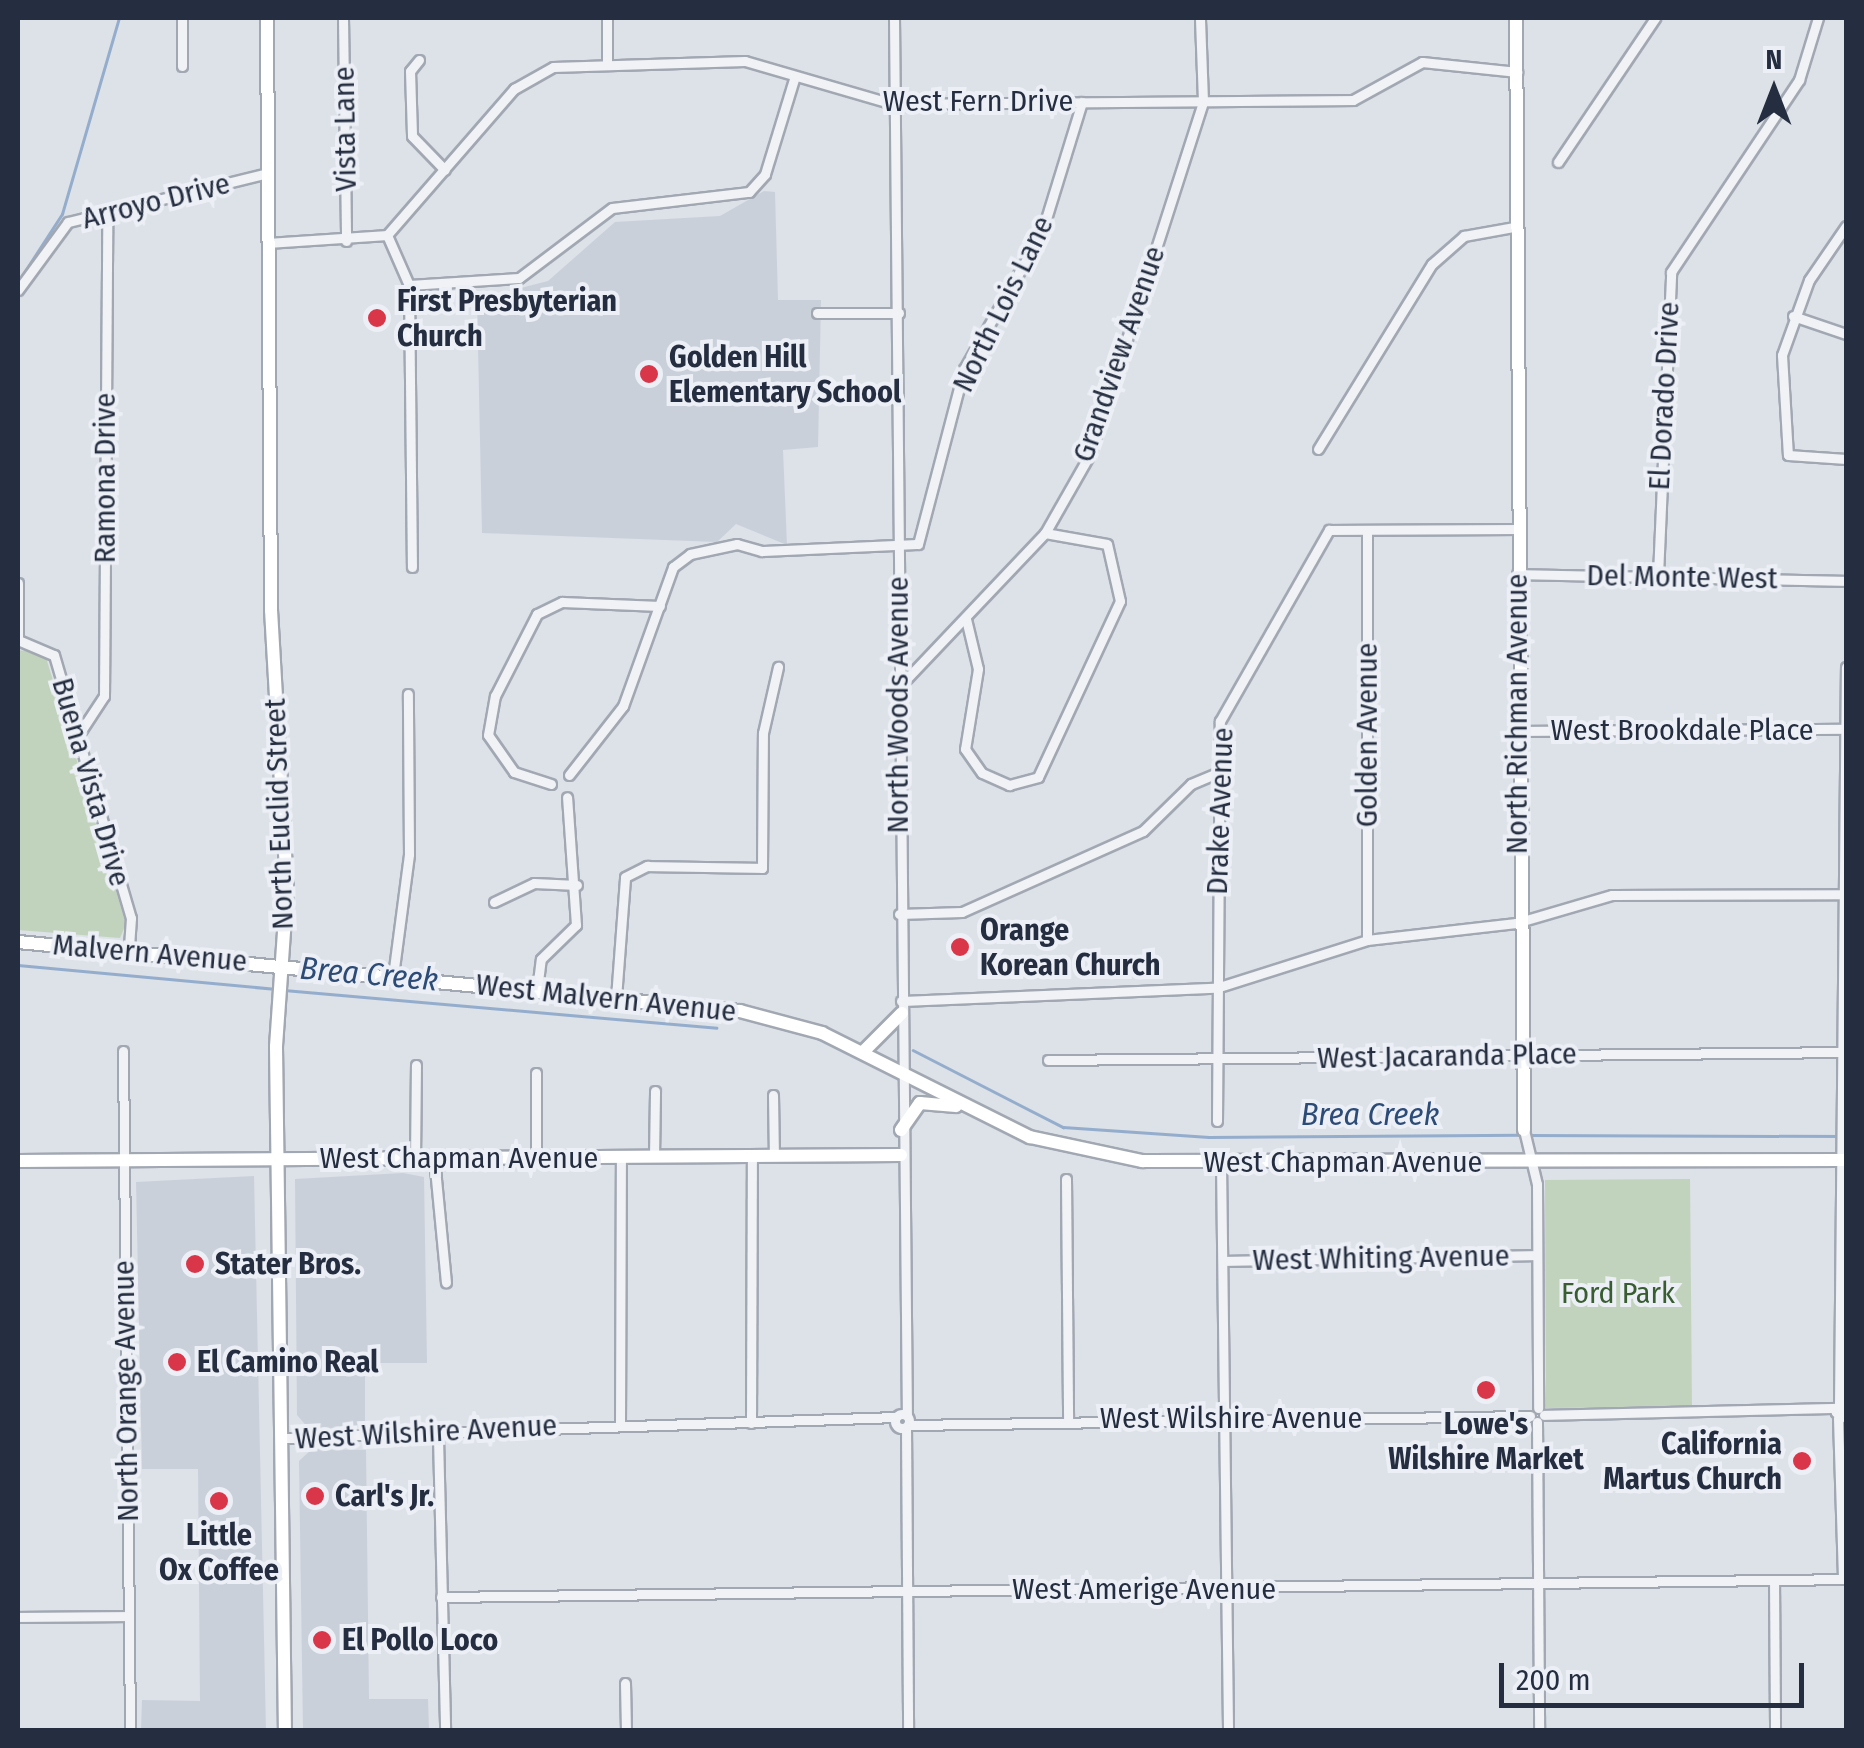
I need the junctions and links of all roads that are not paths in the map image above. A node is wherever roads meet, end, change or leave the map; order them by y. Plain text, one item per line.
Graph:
1 (182, 18) edge
2 (267, 18) edge
3 (343, 18) edge
4 (607, 18) edge
5 (894, 18) edge
6 (1200, 18) edge
7 (1516, 18) edge
8 (1655, 18) edge
9 (1818, 18) edge
10 (419, 60) dead end
11 (607, 62) junction
12 (182, 66) dead end
13 (1518, 72) junction
14 (796, 76) junction
15 (1202, 101) junction
16 (1082, 102) junction
17 (893, 104) junction
18 (1558, 162) dead end
19 (445, 170) junction
20 (267, 173) junction
21 (107, 213) junction
22 (1846, 226) edge
23 (1514, 227) junction
24 (387, 235) junction
25 (346, 241) junction
26 (268, 243) junction
27 (410, 285) junction
28 (18, 290) edge
29 (817, 312) dead end
30 (900, 314) junction
31 (1793, 316) junction
32 (1846, 334) edge
33 (1318, 449) dead end
34 (1846, 459) edge
35 (1514, 529) junction
36 (1368, 530) junction
37 (1045, 533) junction
38 (898, 549) junction
39 (412, 567) dead end
40 (1517, 574) junction
41 (1658, 575) junction
42 (1846, 582) edge
43 (18, 583) edge
44 (660, 606) junction
45 (966, 619) junction
46 (18, 640) edge
47 (778, 667) dead end
48 (1846, 667) edge
49 (896, 690) junction
50 (408, 694) dead end
51 (1846, 729) edge
52 (1518, 732) junction
53 (79, 734) junction
54 (1217, 774) junction
55 (570, 775) dead end
56 (551, 784) dead end
57 (566, 797) dead end
58 (577, 885) junction
59 (1846, 894) edge
60 (494, 902) dead end
61 (899, 914) junction
62 (1516, 924) junction
63 (1366, 940) junction
64 (18, 942) edge
65 (129, 950) junction
66 (282, 964) junction
67 (394, 976) junction
68 (1216, 988) junction
69 (537, 990) junction
70 (616, 998) junction
71 (902, 1007) junction
72 (123, 1051) dead end
73 (863, 1052) junction
74 (1845, 1052) edge
75 (1520, 1055) junction
76 (1216, 1058) junction
77 (1048, 1060) dead end
78 (416, 1065) dead end
79 (901, 1071) junction
80 (536, 1074) dead end
81 (654, 1091) dead end
82 (774, 1095) dead end
83 (973, 1109) junction
84 (1217, 1120) dead end
85 (901, 1130) junction
86 (1527, 1136) joint
87 (901, 1155) junction
88 (752, 1156) junction
89 (774, 1156) junction
90 (621, 1157) junction
91 (654, 1157) junction
92 (434, 1158) junction
93 (536, 1158) junction
94 (124, 1159) junction
95 (415, 1159) junction
96 (276, 1160) junction
97 (1845, 1160) edge
98 (18, 1161) edge
99 (1222, 1162) junction
100 (1534, 1162) junction
101 (1066, 1179) dead end
102 (1845, 1244) edge
103 (1537, 1255) junction
104 (1225, 1261) junction
105 (446, 1282) dead end
106 (1842, 1412) edge
107 (1537, 1415) junction
108 (1224, 1418) junction
109 (1068, 1419) junction
110 (902, 1421) junction
111 (751, 1423) junction
112 (620, 1424) junction
113 (438, 1437) junction
114 (280, 1438) junction
115 (1774, 1580) junction
116 (1845, 1580) edge
117 (1538, 1582) junction
118 (1225, 1589) junction
119 (906, 1590) junction
120 (441, 1597) junction
121 (129, 1616) junction
122 (18, 1617) edge
123 (625, 1684) dead end
124 (130, 1730) edge
125 (285, 1730) edge
126 (445, 1730) edge
127 (626, 1730) edge
128 (908, 1730) edge
129 (1228, 1730) edge
130 (1539, 1730) edge
131 (1775, 1730) edge

1 - 12 street
2 - 20 main road, North Euclid Street
3 - 25 street, Vista Lane
4 - 11 street
5 - 17 street, North Woods Avenue
6 - 15 street, Grandview Avenue
7 - 13 main road, North Richman Avenue
8 - 18 street
9 - 41 street, El Dorado Drive
10 - 19 street
11 - 14 street, West Fern Drive
11 - 19 street, West Fern Drive
13 - 15 street, West Fern Drive
13 - 23 main road, North Richman Avenue
14 - 17 street, West Fern Drive
14 - 27 street
15 - 16 street, West Fern Drive
15 - 37 street, Grandview Avenue
16 - 17 street, West Fern Drive
16 - 38 street, North Lois Lane
17 - 30 street, North Woods Avenue
19 - 24 street, West Fern Drive
20 - 21 street, Arroyo Drive
20 - 26 main road, North Euclid Street
21 - 28 street, Arroyo Drive
21 - 53 street, Ramona Drive
22 - 31 street
23 - 33 street
23 - 35 main road, North Richman Avenue
24 - 25 street
24 - 27 street
25 - 26 street
26 - 66 main road, North Euclid Street
27 - 39 street
29 - 30 street
30 - 38 street, North Woods Avenue
31 - 32 street
31 - 34 street
35 - 36 street
35 - 40 main road, North Richman Avenue
36 - 54 street, Drake Avenue
36 - 63 street, Golden Avenue
37 - 45 street, Grandview Avenue
37 - 45 street
38 - 44 street
38 - 49 street, North Woods Avenue
40 - 41 street, Del Monte West
40 - 52 main road, North Richman Avenue
41 - 42 street, Del Monte West
43 - 46 street
44 - 55 street
44 - 56 street
45 - 49 street, Grandview Avenue
46 - 53 street, Buena Vista Drive
47 - 70 street
48 - 51 street
49 - 61 street, North Woods Avenue
50 - 67 street
51 - 52 street, West Brookdale Place
51 - 59 street
52 - 62 main road, North Richman Avenue
53 - 65 street, Buena Vista Drive
54 - 61 street
54 - 68 street, Drake Avenue
57 - 58 street
58 - 60 street
58 - 69 street
59 - 62 street
59 - 74 street
61 - 71 street, North Woods Avenue
62 - 63 street
62 - 75 main road, North Richman Avenue
63 - 68 street
64 - 65 main road, Malvern Avenue
65 - 66 main road, Malvern Avenue
66 - 67 main road, West Malvern Avenue
66 - 96 main road, North Euclid Street
67 - 69 main road, West Malvern Avenue
68 - 71 street
68 - 76 street, Drake Avenue
69 - 70 main road, West Malvern Avenue
70 - 73 main road, West Malvern Avenue
71 - 73 main road
71 - 79 street, North Woods Avenue
72 - 94 street, North Orange Avenue
73 - 79 main road, West Chapman Avenue
74 - 75 street, West Jacaranda Place
74 - 97 street
75 - 76 street, West Jacaranda Place
75 - 86 main road, North Richman Avenue
76 - 77 street, West Jacaranda Place
76 - 84 street, Drake Avenue
78 - 95 street
79 - 83 main road, West Chapman Avenue
79 - 85 street, North Woods Avenue
80 - 93 street
81 - 91 street
82 - 89 street
83 - 85 main road
83 - 99 main road, West Chapman Avenue
85 - 87 street, North Woods Avenue
86 - 100 street, North Richman Avenue
87 - 89 main road, West Chapman Avenue
87 - 110 street, North Woods Avenue
88 - 89 main road, West Chapman Avenue
88 - 91 main road, West Chapman Avenue
88 - 111 street
90 - 91 main road, West Chapman Avenue
90 - 93 main road, West Chapman Avenue
90 - 112 street
92 - 93 main road, West Chapman Avenue
92 - 95 main road, West Chapman Avenue
92 - 105 street
94 - 96 main road, West Chapman Avenue
94 - 98 main road, West Chapman Avenue
94 - 121 street, North Orange Avenue
95 - 96 main road, West Chapman Avenue
96 - 114 main road, North Euclid Street
97 - 100 main road, West Chapman Avenue
97 - 102 street
99 - 100 main road, West Chapman Avenue
99 - 104 street
100 - 103 street, North Richman Avenue
101 - 109 street
102 - 106 street
103 - 104 street, West Whiting Avenue
103 - 107 street, North Richman Avenue
104 - 108 street
106 - 107 street, West Wilshire Avenue
106 - 116 street
107 - 108 street, West Wilshire Avenue
107 - 117 street, North Richman Avenue
108 - 109 street, West Wilshire Avenue
108 - 118 street
109 - 110 street, West Wilshire Avenue
110 - 111 street, West Wilshire Avenue
110 - 119 street, North Woods Avenue
111 - 112 street, West Wilshire Avenue
112 - 113 street, West Wilshire Avenue
113 - 114 street, West Wilshire Avenue
113 - 120 street
114 - 125 main road, North Euclid Street
115 - 116 street, West Amerige Avenue
115 - 117 street, West Amerige Avenue
115 - 131 street
117 - 118 street, West Amerige Avenue
117 - 130 street, North Richman Avenue
118 - 119 street, West Amerige Avenue
118 - 129 street
119 - 120 street, West Amerige Avenue
119 - 128 street, North Woods Avenue
120 - 126 street
121 - 122 street
121 - 124 street, North Orange Avenue
123 - 127 street

